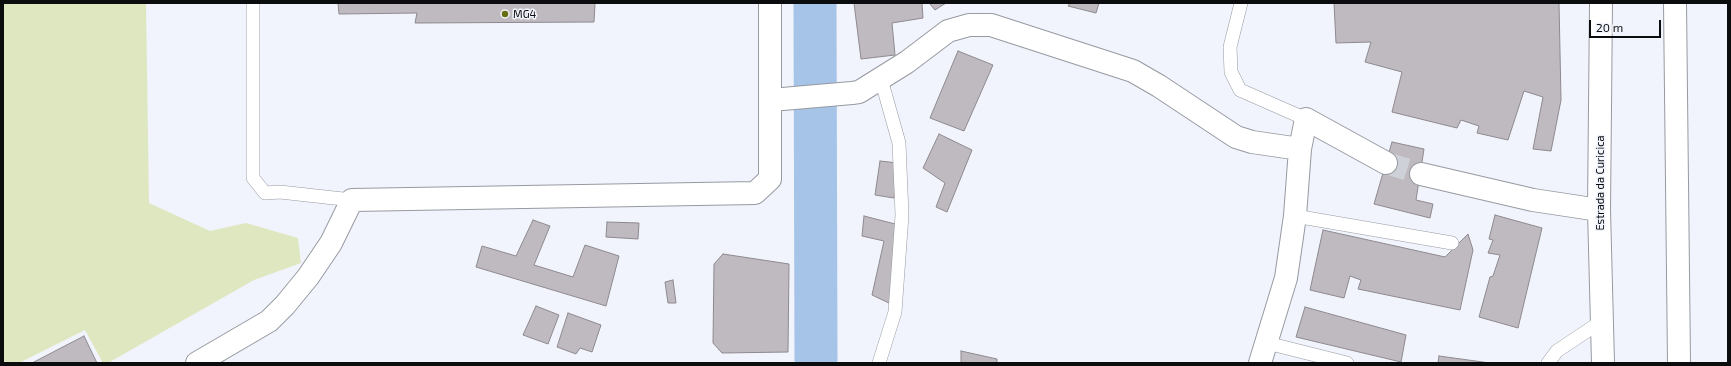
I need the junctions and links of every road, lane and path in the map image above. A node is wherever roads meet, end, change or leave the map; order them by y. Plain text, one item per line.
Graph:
1 (253, 3) edge
2 (770, 3) edge
3 (1241, 3) edge
4 (1601, 3) edge
5 (1675, 3) edge
6 (881, 79) junction
7 (779, 99) junction
8 (1306, 119) junction
9 (1300, 150) junction
10 (1386, 163) tunnel mouth
11 (1421, 174) tunnel mouth
12 (352, 200) junction
13 (1599, 210) junction
14 (1295, 216) junction
15 (1452, 243) dead end
16 (1602, 321) junction
17 (1264, 353) edge
18 (199, 363) edge
19 (879, 363) edge
20 (1347, 363) edge
21 (1548, 363) edge
22 (1603, 363) edge
23 (1679, 363) edge

1 - 12 lane
2 - 7 street
3 - 8 lane
4 - 13 street, Estrada da Curicica
5 - 23 street
6 - 7 street
6 - 9 street
6 - 19 lane
7 - 12 street
8 - 9 street
8 - 10 street
9 - 14 street
11 - 13 street
12 - 18 street
13 - 16 street, Estrada da Curicica
14 - 15 lane
14 - 17 street
16 - 21 lane
16 - 22 street, Estrada da Curicica
17 - 20 lane

